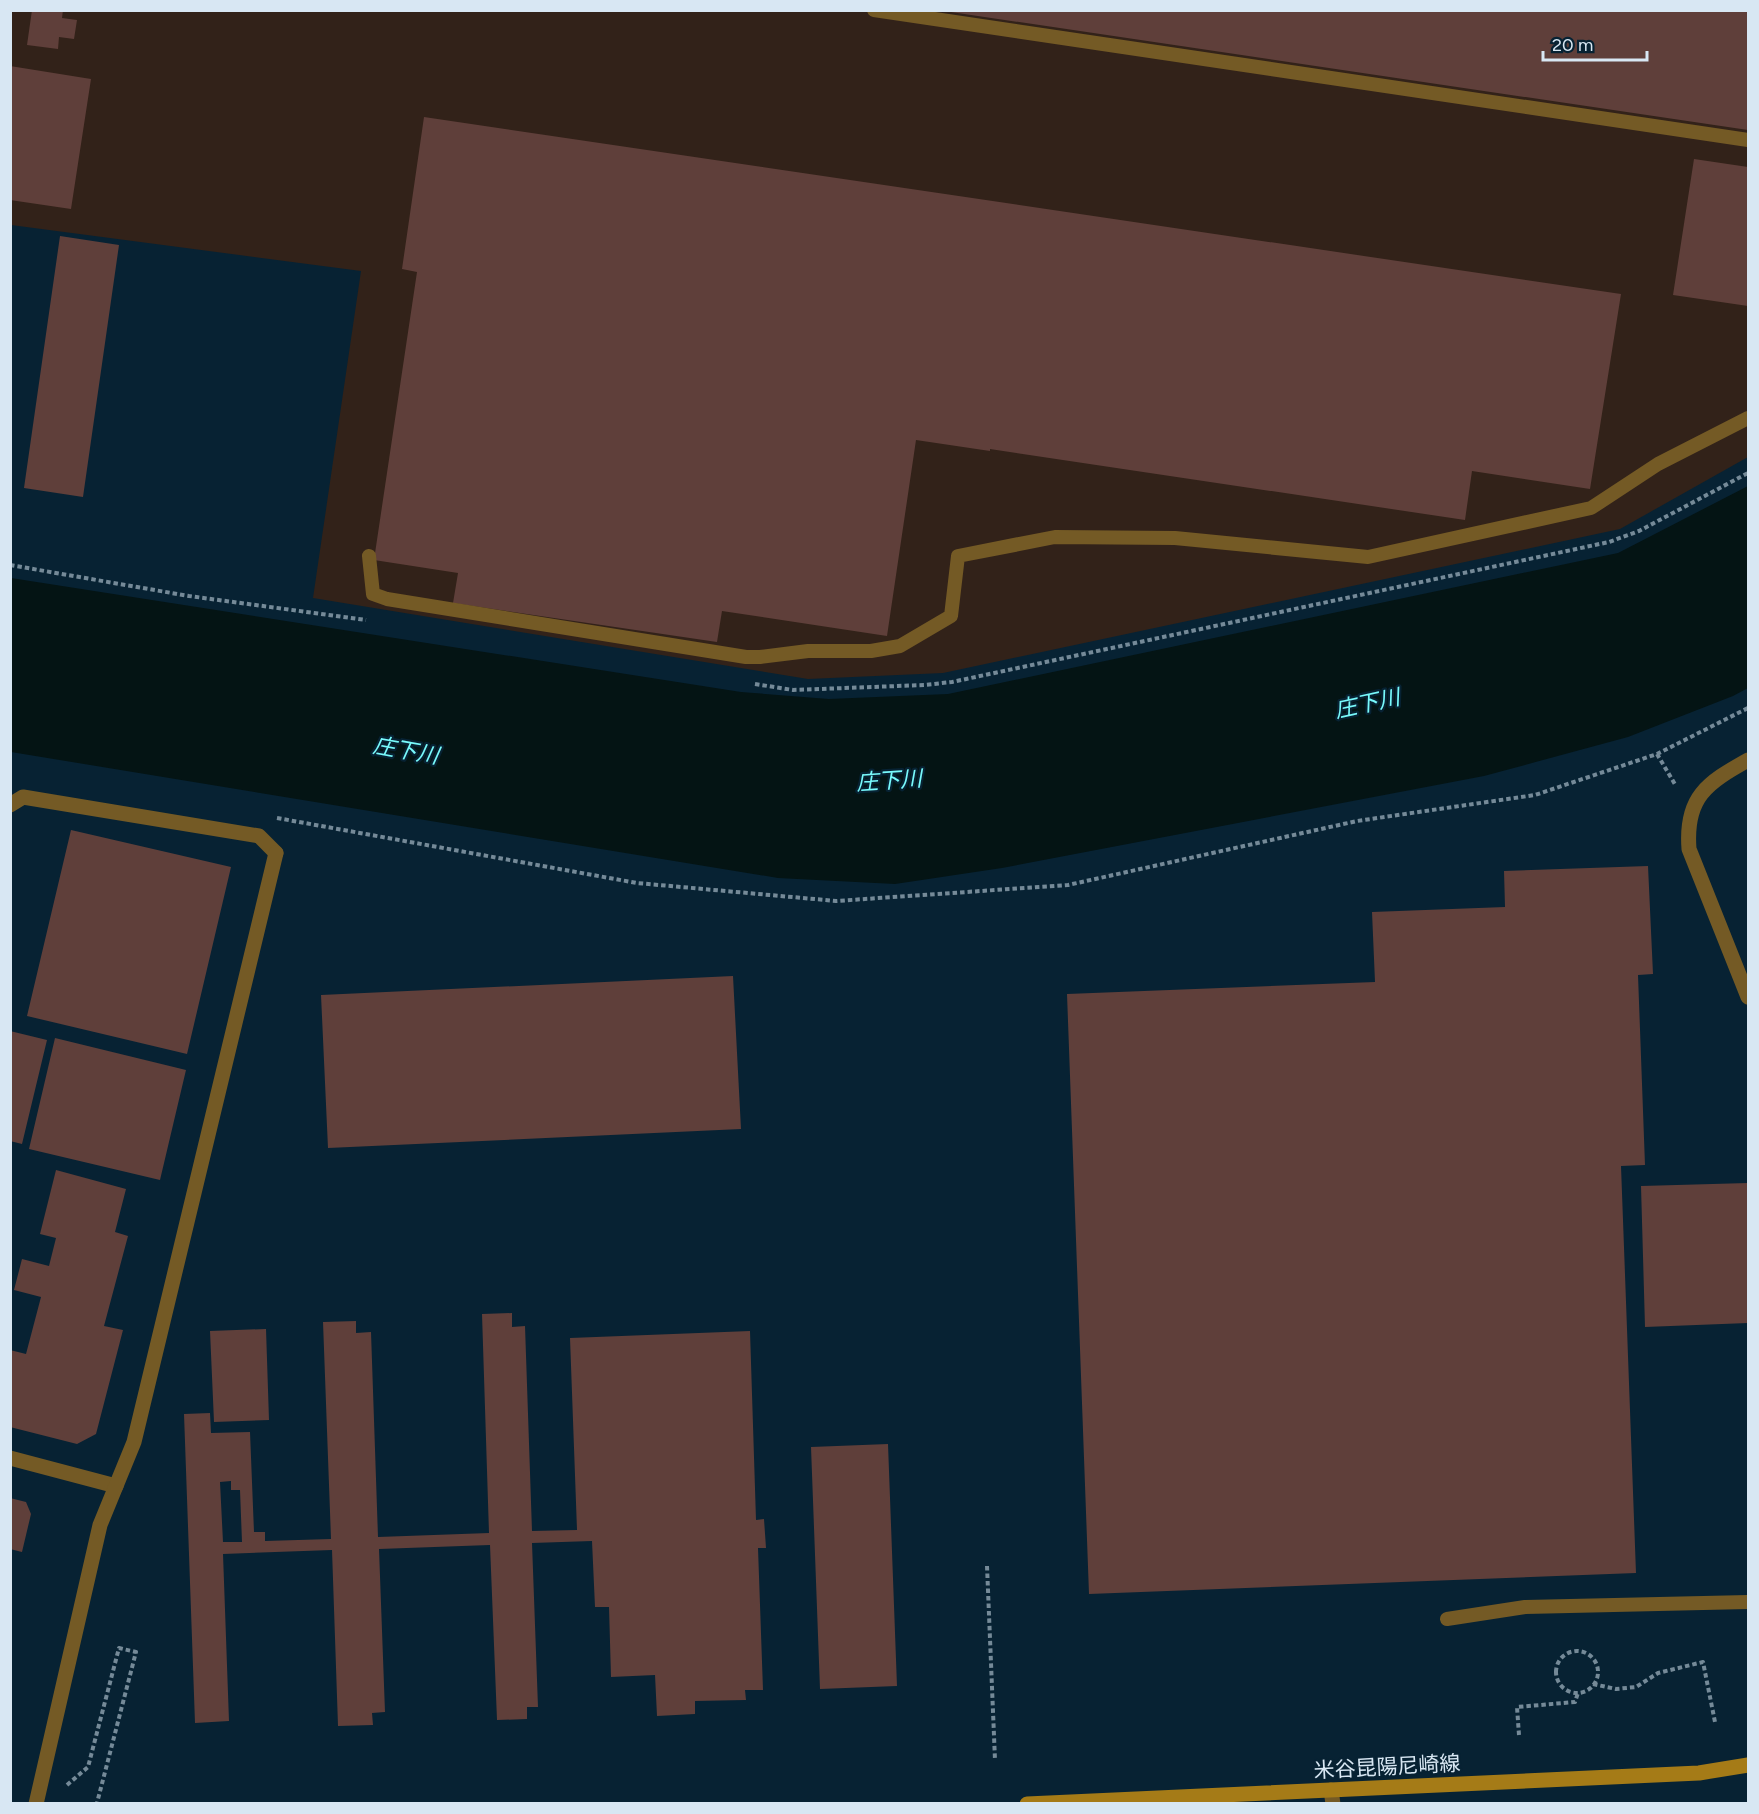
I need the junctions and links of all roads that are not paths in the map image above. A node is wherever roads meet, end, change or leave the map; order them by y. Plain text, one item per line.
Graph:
1 (874, 10) edge
2 (1749, 140) edge
3 (1749, 418) edge
4 (369, 556) dead end
5 (1749, 760) edge
6 (10, 804) edge
7 (1749, 997) edge
8 (10, 1458) edge
9 (116, 1486) junction
10 (1749, 1602) edge
11 (1447, 1620) dead end
12 (1749, 1765) edge
13 (1332, 1797) edge
14 (36, 1803) edge
15 (1028, 1803) edge
16 (1044, 1803) edge

1 - 2 lane
3 - 4 lane
5 - 7 street
6 - 9 street
8 - 9 street
9 - 14 street
10 - 11 lane
12 - 13 main road, 米谷昆陽尼崎線
13 - 16 main road, 米谷昆陽尼崎線
15 - 16 main road, 米谷昆陽尼崎線

